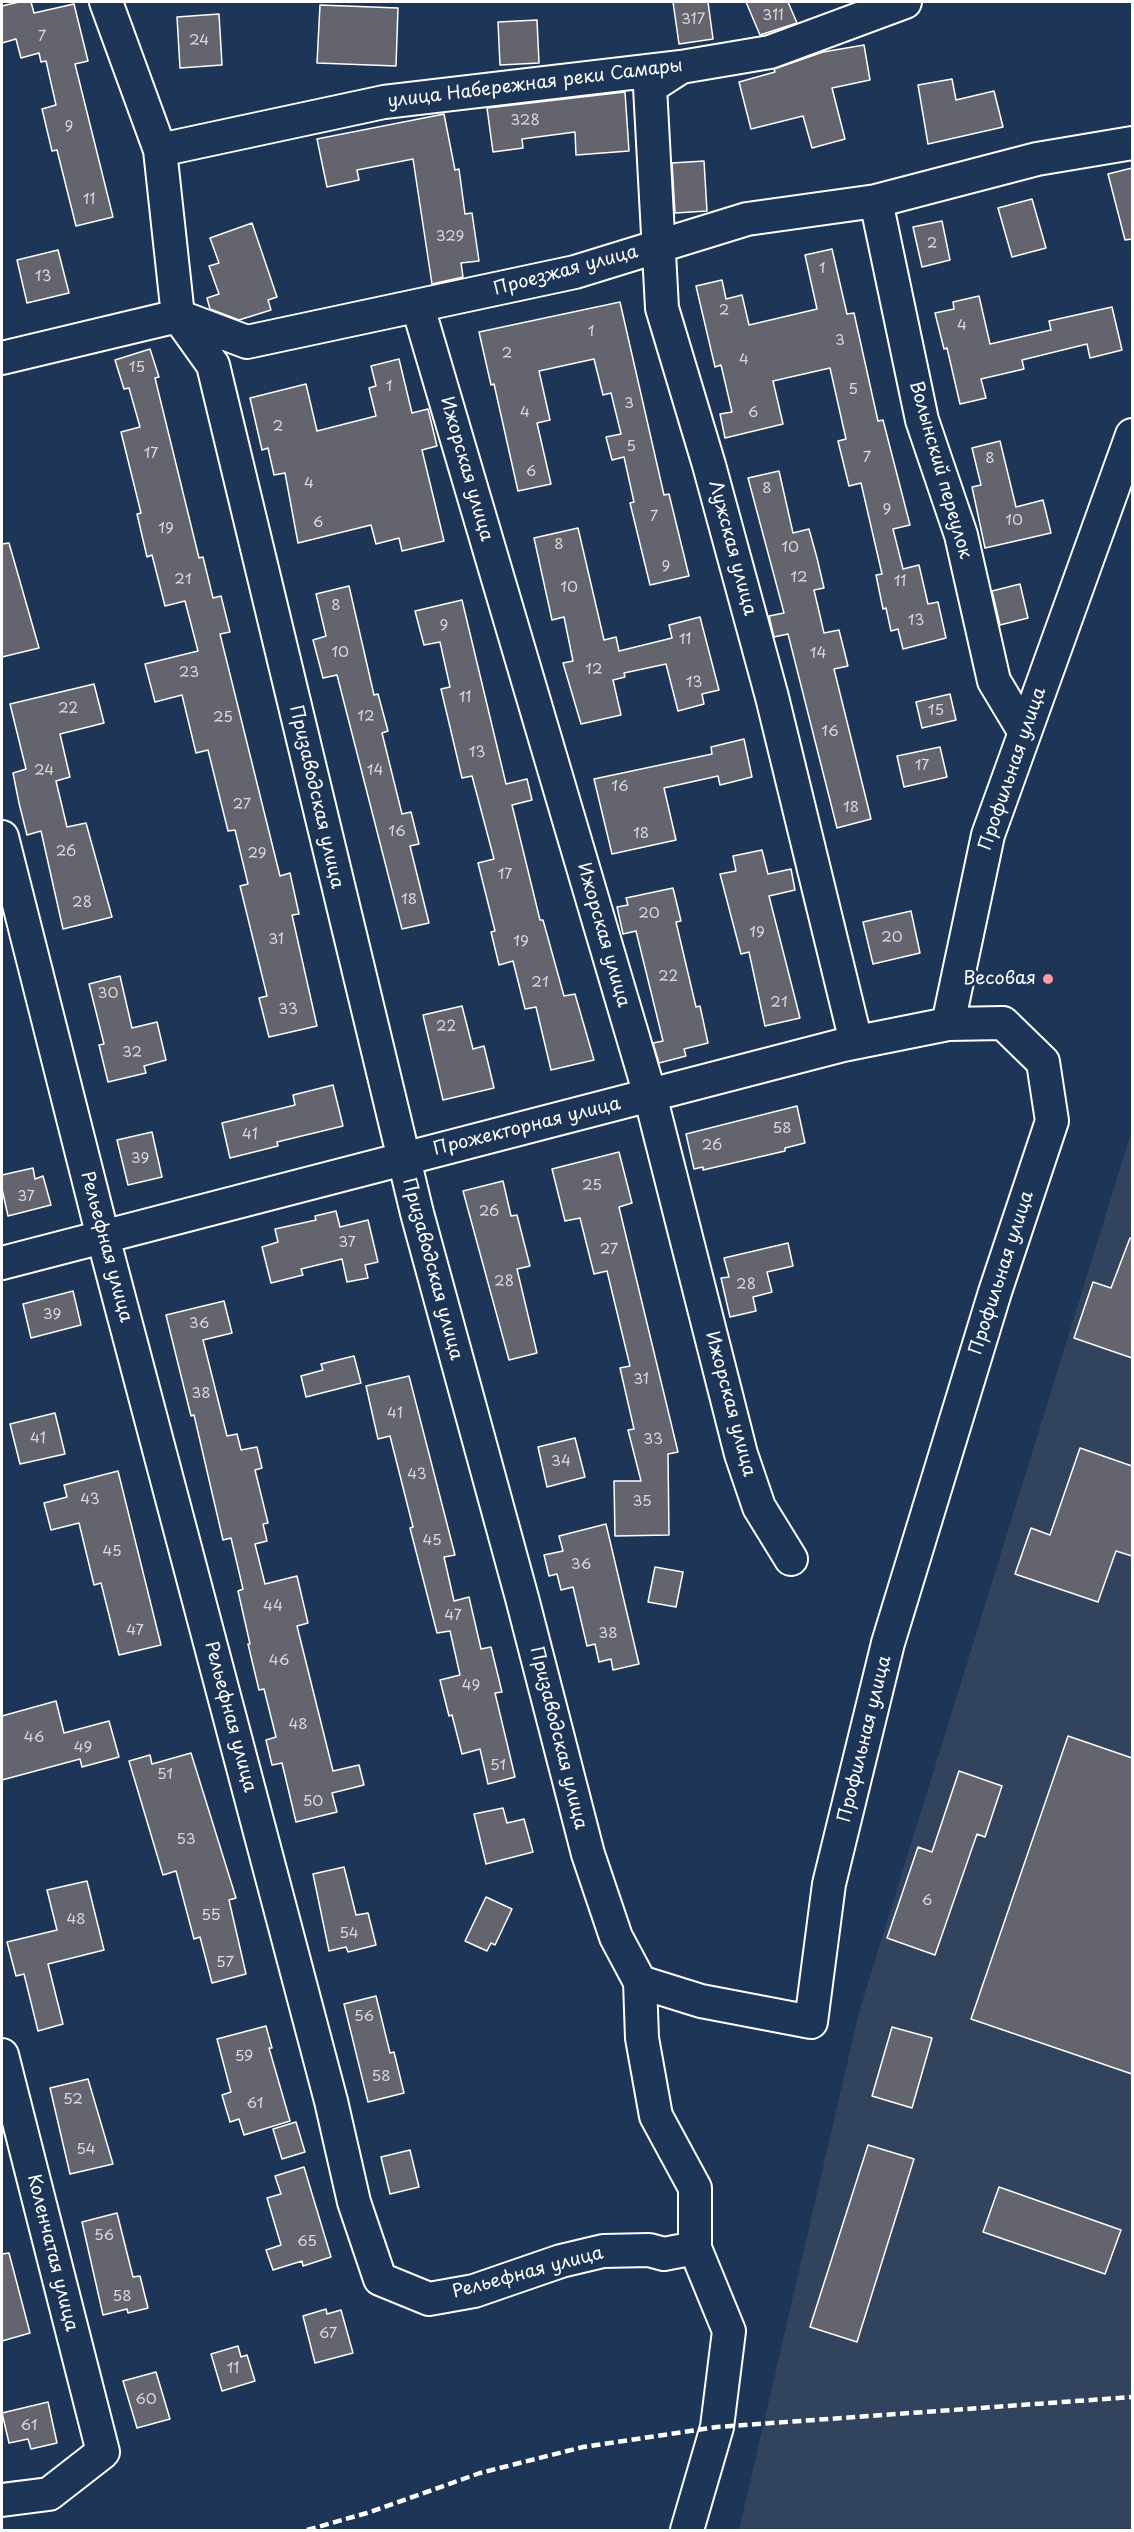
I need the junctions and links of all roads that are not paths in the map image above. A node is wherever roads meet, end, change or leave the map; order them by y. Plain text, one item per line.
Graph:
1 (106, 2) edge
2 (905, 2) edge
3 (681, 67) junction
4 (1132, 143) edge
5 (160, 150) junction
6 (876, 201) junction
7 (657, 247) junction
8 (418, 307) junction
9 (178, 316) junction
10 (2, 358) edge
11 (1132, 435) edge
12 (1024, 732) junction
13 (2, 837) edge
14 (948, 1024) junction
15 (856, 1042) junction
16 (650, 1095) junction
17 (403, 1159) junction
18 (103, 1237) junction
19 (2, 1263) edge
20 (791, 1559) dead end
21 (640, 1982) junction
22 (2, 2055) edge
23 (695, 2248) junction
24 (2, 2500) edge
25 (687, 2530) edge

1 - 5 street, Призаводская улица
2 - 3 street, улица Набережная реки Самары
3 - 5 street, улица Набережная реки Самары
3 - 7 street, Лужская улица
4 - 6 street, Проезжая улица
5 - 9 street, Призаводская улица
6 - 7 street, Проезжая улица
6 - 12 street, Волынский переулок
7 - 8 street, Проезжая улица
7 - 15 street, Лужская улица
8 - 9 street, Проезжая улица
8 - 16 street, Ижорская улица
9 - 10 street
9 - 17 street, Призаводская улица
11 - 12 street, Профильная улица
12 - 14 street, Профильная улица
13 - 18 street, Рельефная улица
14 - 15 street, Прожекторная улица
14 - 21 street, Профильная улица
15 - 16 street, Прожекторная улица
16 - 17 street, Прожекторная улица
16 - 20 street, Ижорская улица
17 - 18 street, Прожекторная улица
17 - 21 street, Призаводская улица
18 - 19 street, Прожекторная улица
18 - 23 street, Рельефная улица
21 - 23 street, Призаводская улица
22 - 24 street, Коленчатая улица
23 - 25 street, Призаводская улица

